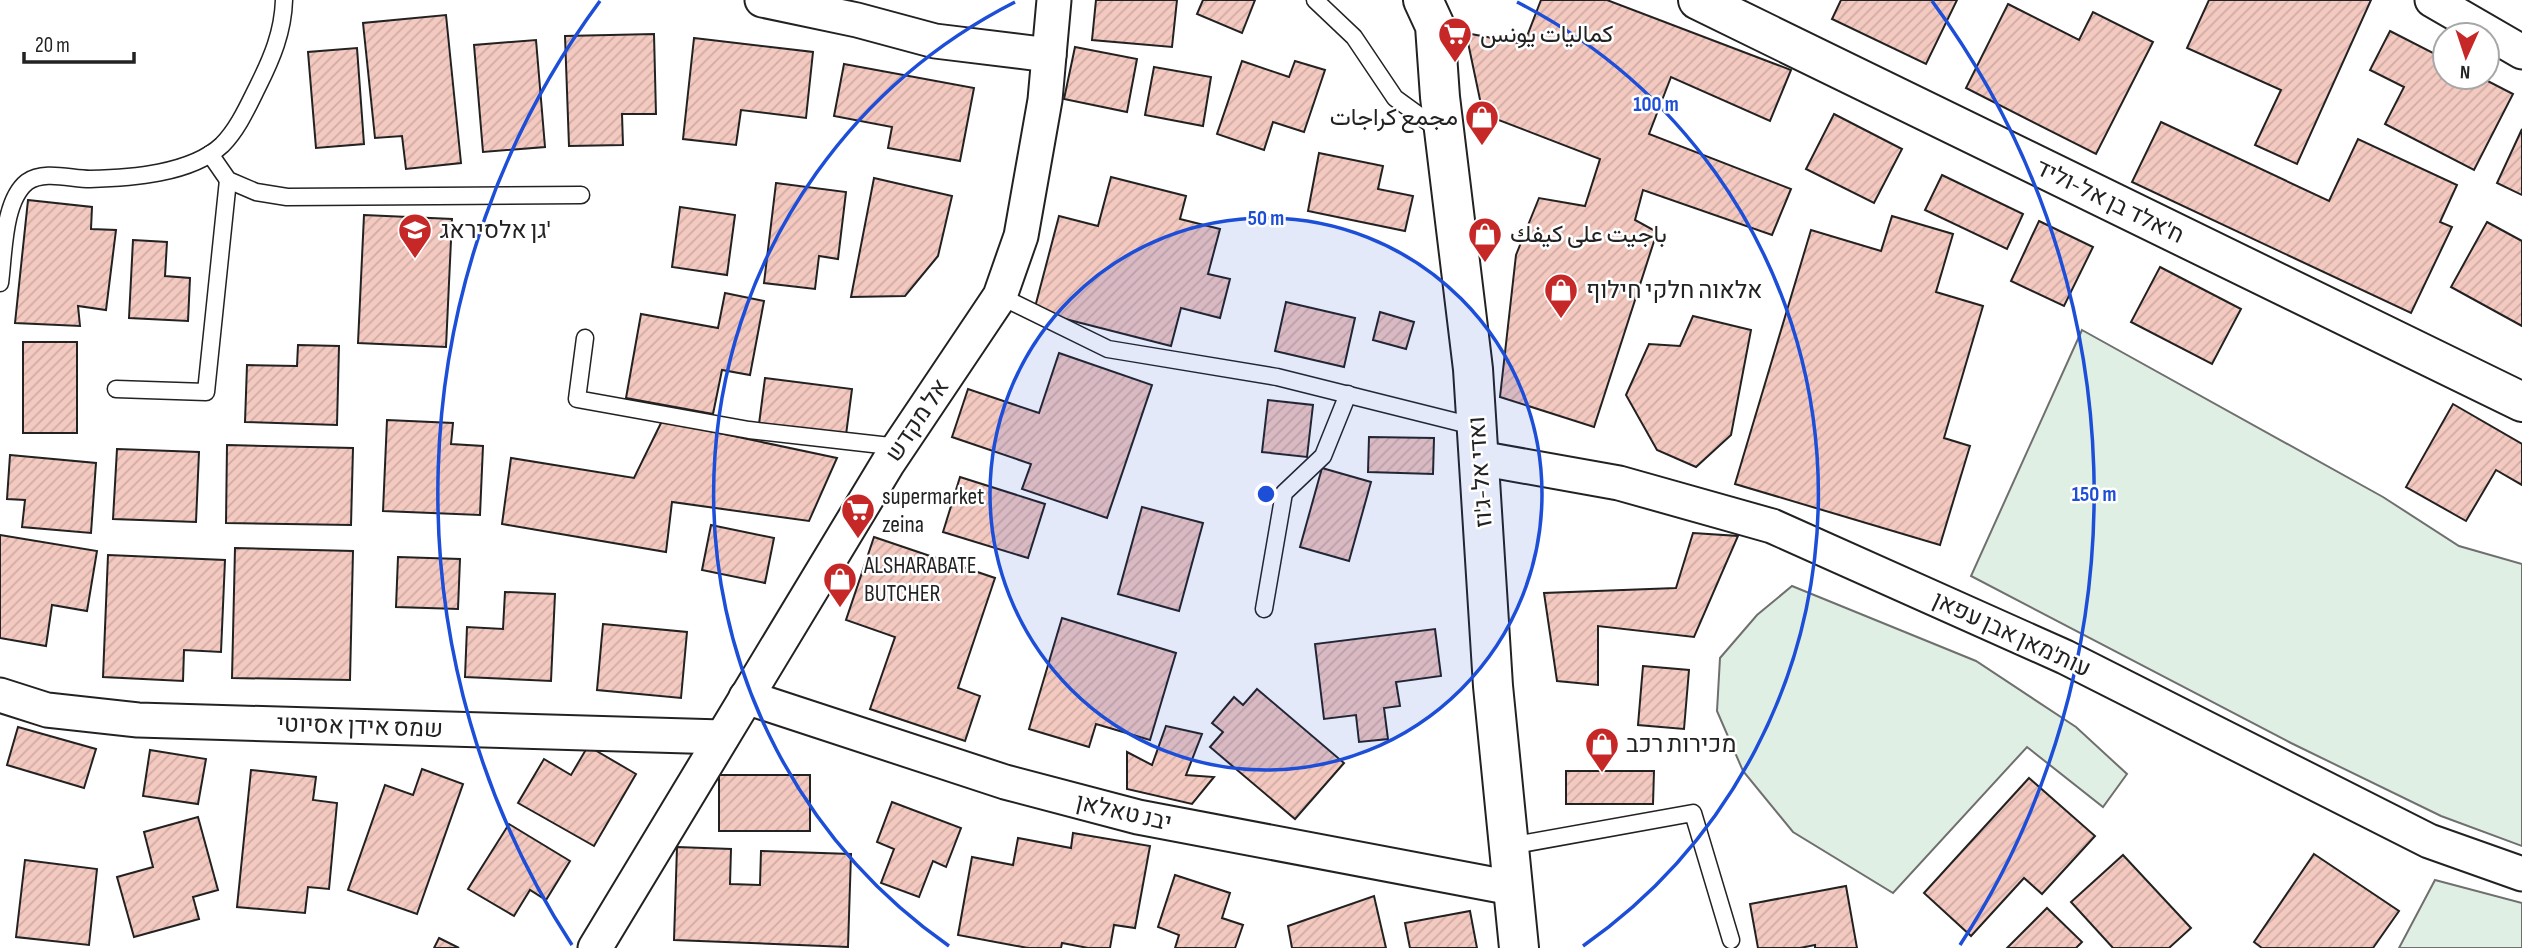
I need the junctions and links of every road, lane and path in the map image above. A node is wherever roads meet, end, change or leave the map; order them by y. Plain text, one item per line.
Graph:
1 (284, 0) edge
2 (762, 0) edge
3 (1054, 0) edge
4 (1315, 0) edge
5 (1423, 0) edge
6 (1698, 0) edge
7 (2432, 0) edge
8 (2522, 52) edge
9 (1049, 55) junction
10 (1444, 133) junction
11 (209, 154) junction
12 (228, 180) junction
13 (581, 195) dead end
14 (0, 283) edge
15 (1000, 296) junction
16 (585, 338) dead end
17 (116, 389) dead end
18 (1348, 394) junction
19 (2522, 402) edge
20 (1478, 443) junction
21 (899, 447) junction
22 (1264, 609) dead end
23 (0, 695) edge
24 (746, 698) junction
25 (722, 737) junction
26 (1508, 846) junction
27 (2522, 874) edge
28 (1512, 888) junction
29 (1731, 940) dead end
30 (601, 946) edge
31 (1519, 948) edge

1 - 11 lane
2 - 9 street
3 - 9 street, אל מקדש
4 - 10 lane
5 - 10 main road, ואדי אל-ג'וז
6 - 19 main road, ח'אלד בן אל-וליד
7 - 8 street
9 - 15 street, אל מקדש
10 - 20 main road, ואדי אל-ג'וז
11 - 12 lane
11 - 14 lane
12 - 13 lane
12 - 17 lane
15 - 18 lane
15 - 21 street, אל מקדש
16 - 21 lane
18 - 20 lane
18 - 22 lane
20 - 26 main road, ואדי אל-ג'וז
20 - 27 street, עות'מאן אבן עפאן
21 - 24 street, אל מקדש
23 - 25 street, שמס אידן אסיוטי
24 - 25 street, אל מקדש
24 - 28 street, יבנ טאלאן
25 - 30 street, אל מקדש
26 - 28 main road, ואדי אל-ג'וז
26 - 29 lane
28 - 31 main road, ואדי אל-ג'וז

